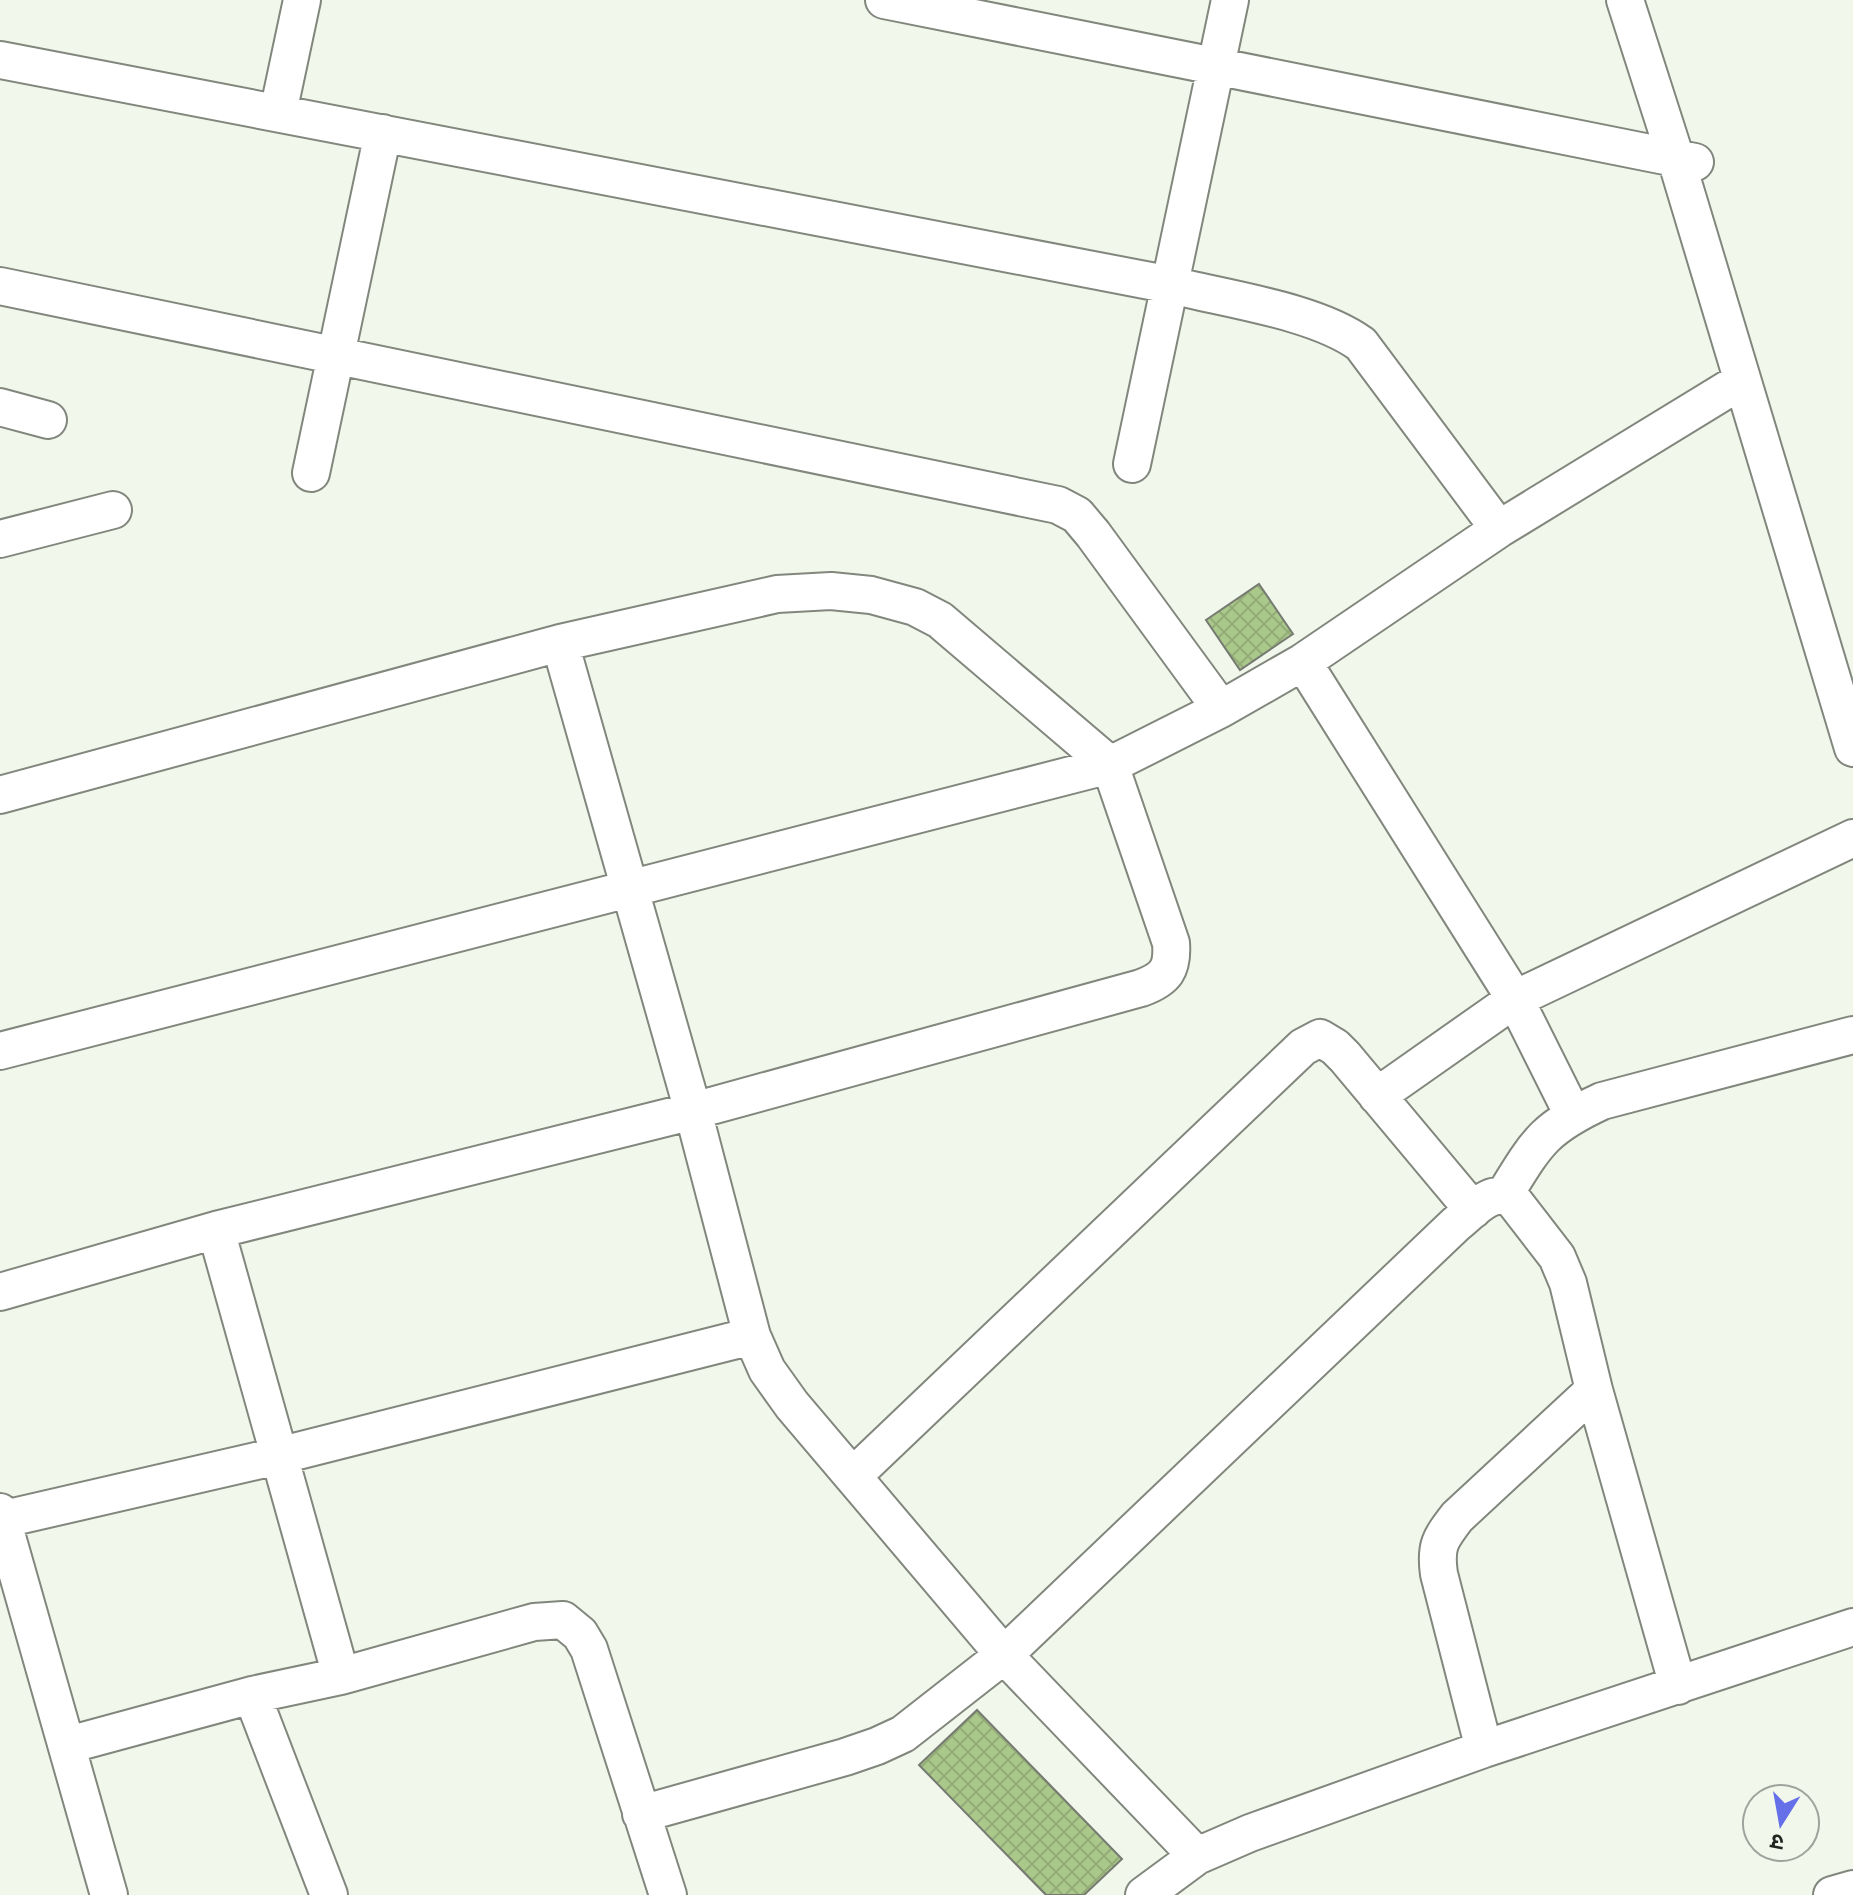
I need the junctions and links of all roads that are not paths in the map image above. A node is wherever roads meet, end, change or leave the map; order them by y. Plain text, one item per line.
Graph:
1 (302, 0) edge
2 (884, 0) edge
3 (1230, 0) edge
4 (1625, 0) edge
5 (1645, 0) edge
6 (0, 60) edge
7 (1217, 67) junction
8 (278, 113) junction
9 (383, 133) junction
10 (1686, 161) junction
11 (1171, 285) junction
12 (0, 286) edge
13 (337, 355) junction
14 (1741, 381) junction
15 (0, 407) edge
16 (48, 420) dead end
17 (1132, 464) dead end
18 (311, 473) dead end
19 (113, 510) dead end
20 (1499, 529) junction
21 (0, 539) edge
22 (560, 643) junction
23 (1303, 662) junction
24 (1853, 675) edge
25 (1221, 709) junction
26 (1850, 725) edge
27 (1110, 765) junction
28 (0, 795) edge
29 (1853, 838) edge
30 (630, 886) junction
31 (1515, 999) junction
32 (1853, 1035) edge
33 (0, 1051) edge
34 (1377, 1096) junction
35 (693, 1111) junction
36 (1573, 1115) junction
37 (1489, 1202) junction
38 (216, 1230) junction
39 (0, 1292) edge
40 (752, 1336) junction
41 (1594, 1390) junction
42 (278, 1456) junction
43 (853, 1476) junction
44 (1, 1517) edge
45 (1853, 1627) edge
46 (1004, 1655) junction
47 (341, 1676) junction
48 (1678, 1686) junction
49 (252, 1695) junction
50 (68, 1745) junction
51 (1484, 1749) junction
52 (641, 1814) junction
53 (1197, 1856) junction
54 (1853, 1889) edge
55 (109, 1895) edge
56 (329, 1895) edge
57 (668, 1895) edge
58 (1144, 1895) edge
59 (1832, 1895) edge

1 - 8 street
2 - 7 street
3 - 7 street
4 - 10 street
5 - 10 street
6 - 8 street
7 - 10 street
7 - 11 street
8 - 9 street
9 - 11 street
9 - 13 street
10 - 14 street
10 - 24 street
11 - 17 street
11 - 20 street
12 - 13 street
13 - 18 street
13 - 25 street
14 - 20 street
14 - 26 street
15 - 16 street
19 - 21 street
20 - 23 street
22 - 27 street
22 - 28 street
22 - 30 street
23 - 25 street
23 - 31 street
25 - 27 street
27 - 30 street
27 - 35 street
29 - 31 street
30 - 33 street
30 - 35 street
31 - 34 street
31 - 36 street
32 - 36 street
34 - 37 street
34 - 43 street
35 - 38 street
35 - 40 street
36 - 37 street
37 - 41 street
37 - 46 street
38 - 39 street
38 - 42 street
40 - 42 street
40 - 43 street
41 - 48 street
41 - 51 street
42 - 44 street
42 - 47 street
43 - 46 street
44 - 50 street
45 - 48 street
46 - 52 street
46 - 53 street
47 - 49 street
47 - 52 street
48 - 51 street
49 - 50 street
49 - 56 street
50 - 55 street
51 - 53 street
52 - 57 street
53 - 58 street
54 - 59 street

